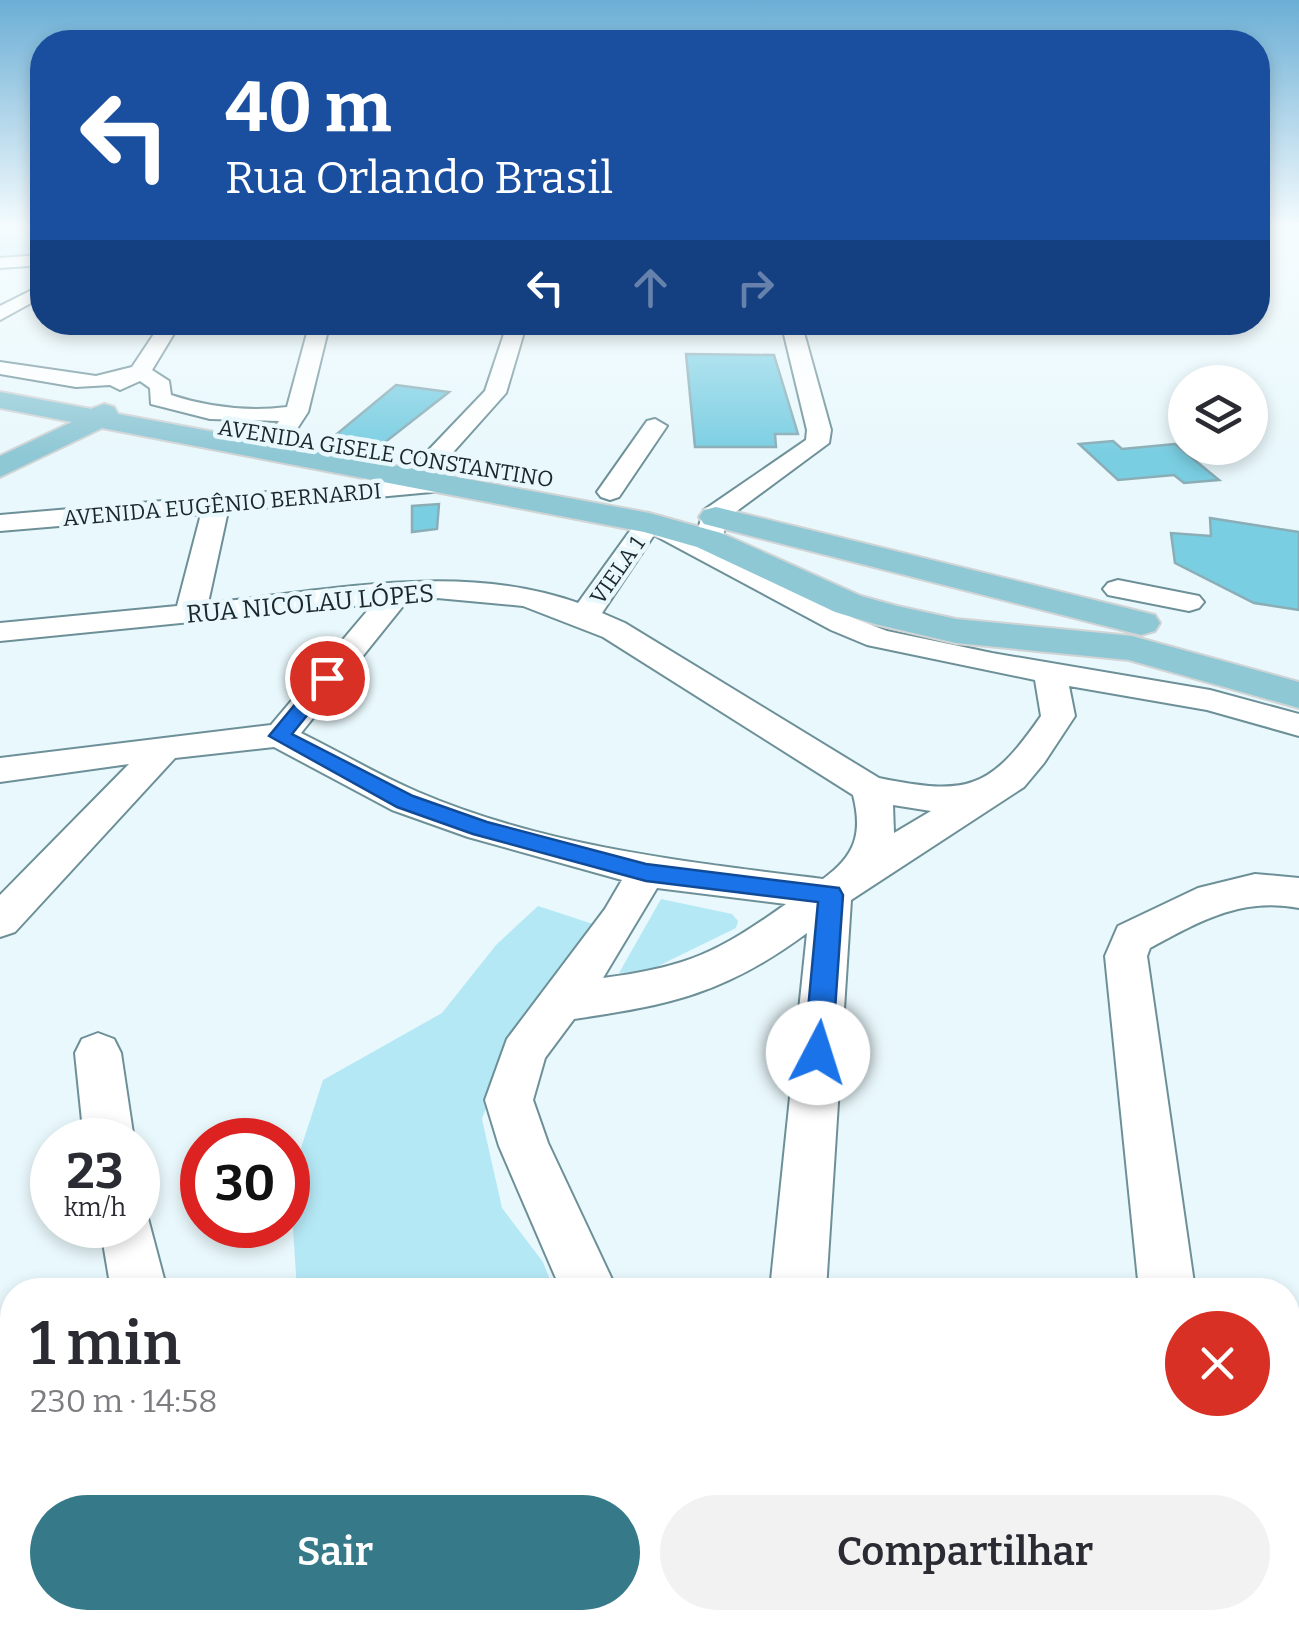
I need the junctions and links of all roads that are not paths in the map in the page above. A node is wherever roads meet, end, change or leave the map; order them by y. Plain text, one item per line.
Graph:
1 (166, 335) edge
2 (317, 335) edge
3 (514, 335) edge
4 (535, 335) edge
5 (794, 335) edge
6 (0, 368) edge
7 (526, 370) dead end
8 (148, 377) junction
9 (0, 383) edge
10 (0, 400) edge
11 (101, 409) junction
12 (298, 412) junction
13 (655, 426) dead end
14 (480, 446) dead end
15 (282, 447) junction
16 (441, 464) junction
17 (0, 468) edge
18 (356, 479) junction
19 (607, 481) junction
20 (216, 506) junction
21 (0, 514) edge
22 (0, 522) edge
23 (651, 524) junction
24 (710, 537) junction
25 (817, 544) junction
26 (773, 569) junction
27 (1118, 589) dead end
28 (399, 592) junction
29 (1189, 602) dead end
30 (190, 614) junction
31 (584, 617) junction
32 (856, 619) junction
33 (0, 632) edge
34 (1207, 640) junction
35 (1299, 665) edge
36 (1050, 674) junction
37 (1299, 695) edge
38 (1299, 725) edge
39 (280, 736) junction
40 (162, 751) junction
41 (0, 770) edge
42 (869, 788) junction
43 (985, 797) junction
44 (646, 872) junction
45 (848, 883) junction
46 (1299, 893) edge
47 (0, 922) edge
48 (562, 1002) junction
49 (98, 1053) dead end
50 (106, 1118) edge
51 (131, 1248) edge
52 (137, 1278) edge
53 (584, 1278) edge
54 (799, 1278) edge
55 (1166, 1278) edge

1 - 8 street
2 - 12 street
3 - 16 street
4 - 7 street
5 - 24 street
6 - 8 street
8 - 11 street
8 - 12 street
9 - 11 main road, AVENIDA GISELE CONSTANTINO
10 - 11 main road, AVENIDA GISELE CONSTANTINO
11 - 15 main road, AVENIDA GISELE CONSTANTINO
11 - 17 main road
12 - 15 street
13 - 19 street
14 - 16 street
15 - 16 main road, AVENIDA GISELE CONSTANTINO
15 - 18 main road, AVENIDA GISELE CONSTANTINO
15 - 21 street, AVENIDA EUGÊNIO BERNARDI
16 - 18 main road, AVENIDA GISELE CONSTANTINO
16 - 19 main road, AVENIDA GISELE CONSTANTINO
16 - 23 main road, AVENIDA GISELE CONSTANTINO
18 - 20 street, AVENIDA EUGÊNIO BERNARDI
19 - 24 main road, AVENIDA GISELE CONSTANTINO
20 - 22 street, AVENIDA EUGÊNIO BERNARDI
20 - 30 street
23 - 24 main road, AVENIDA GISELE CONSTANTINO
23 - 31 street, VIELA 1
24 - 25 main road, AVENIDA GISELE CONSTANTINO
24 - 26 main road, AVENIDA GISELE CONSTANTINO
24 - 32 street, AVENIDA GISELE CONSTANTINO
25 - 26 main road
25 - 34 main road, AVENIDA GISELE CONSTANTINO
26 - 32 main road, AVENIDA GISELE CONSTANTINO
27 - 29 street
28 - 30 street, RUA NICOLAU LÓPES
28 - 31 street, RUA NICOLAU LÓPES
28 - 39 street
30 - 33 street, RUA NICOLAU LÓPES
31 - 42 street, RUA NICOLAU LÓPES
32 - 34 main road
32 - 36 street, AVENIDA GISELE CONSTANTINO
32 - 37 main road, AVENIDA GISELE CONSTANTINO
34 - 35 main road, AVENIDA GISELE CONSTANTINO
36 - 38 street, AVENIDA GISELE CONSTANTINO
36 - 43 street
39 - 40 street
39 - 44 street
40 - 41 street
40 - 47 street
42 - 43 street, RUA NICOLAU LÓPES
42 - 45 street
43 - 45 street
44 - 45 street
44 - 48 street
45 - 48 street
45 - 54 street
46 - 55 street
48 - 53 street
49 - 50 street
51 - 52 street

